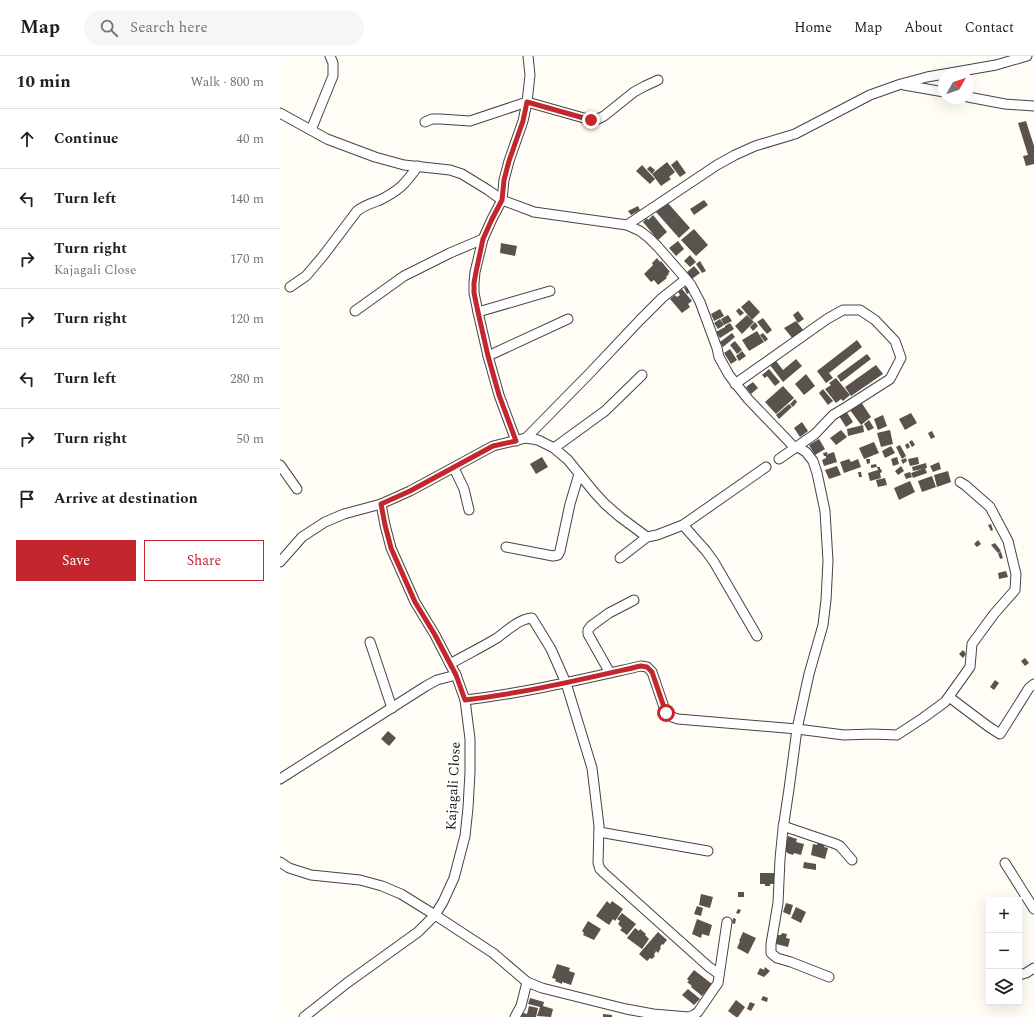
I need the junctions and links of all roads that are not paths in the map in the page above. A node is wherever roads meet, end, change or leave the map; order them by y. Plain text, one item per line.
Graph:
1 (330, 56) edge
2 (528, 56) edge
3 (1027, 56) edge
4 (658, 80) dead end
5 (901, 84) junction
6 (938, 91) edge
7 (974, 98) edge
8 (527, 102) junction
9 (1034, 106) edge
10 (280, 113) edge
11 (425, 122) dead end
12 (311, 130) junction
13 (418, 166) junction
14 (502, 200) junction
15 (627, 225) junction
16 (483, 239) junction
17 (686, 278) junction
18 (290, 286) dead end
19 (550, 291) dead end
20 (355, 311) dead end
21 (478, 312) junction
22 (568, 319) dead end
23 (488, 356) junction
24 (642, 375) dead end
25 (735, 384) junction
26 (526, 438) junction
27 (516, 441) junction
28 (554, 448) junction
29 (798, 448) junction
30 (779, 459) dead end
31 (280, 466) edge
32 (766, 467) dead end
33 (454, 468) junction
34 (579, 474) junction
35 (960, 482) dead end
36 (297, 489) dead end
37 (381, 504) junction
38 (469, 510) dead end
39 (683, 525) junction
40 (647, 538) junction
41 (506, 547) dead end
42 (620, 558) dead end
43 (280, 562) edge
44 (634, 600) dead end
45 (757, 636) dead end
46 (370, 642) dead end
47 (450, 664) junction
48 (610, 673) junction
49 (456, 675) junction
50 (566, 683) junction
51 (1034, 684) edge
52 (949, 697) junction
53 (465, 700) junction
54 (392, 708) junction
55 (797, 729) junction
56 (280, 779) edge
57 (783, 826) junction
58 (599, 832) junction
59 (708, 851) dead end
60 (852, 860) dead end
61 (280, 862) edge
62 (1005, 863) dead end
63 (1034, 909) edge
64 (435, 915) junction
65 (727, 922) dead end
66 (1034, 968) edge
67 (719, 974) junction
68 (1022, 974) edge
69 (828, 977) dead end
70 (526, 982) junction
71 (653, 1015) edge
72 (695, 1016) edge
73 (304, 1017) edge
74 (516, 1017) edge

1 - 12 street
2 - 8 street
3 - 5 street
4 - 8 street
5 - 6 street
5 - 15 street
7 - 9 street
8 - 11 street
8 - 14 street
10 - 12 street
12 - 13 street
13 - 14 street
13 - 18 street
14 - 15 street
14 - 16 street
15 - 17 street
16 - 20 street
16 - 21 street
17 - 25 street
17 - 26 street
19 - 21 street
21 - 23 street
22 - 23 street
23 - 27 street
24 - 28 street
25 - 29 street
25 - 29 street
26 - 27 street
26 - 28 street
27 - 33 street
28 - 34 street
29 - 30 street
29 - 55 street
31 - 36 street
32 - 39 street
33 - 37 street
33 - 38 street
34 - 40 street
34 - 41 street
35 - 52 street
37 - 43 street
37 - 47 street, Kajagali Close
39 - 40 street
39 - 45 street
40 - 42 street
44 - 48 street
46 - 54 street
47 - 49 street, Kajagali Close
47 - 50 street
48 - 50 street
48 - 55 street
49 - 53 street, Kajagali Close
49 - 54 street
50 - 53 street
50 - 58 street
51 - 52 street
52 - 55 street
53 - 64 street, Kajagali Close
54 - 56 street
55 - 57 street
57 - 60 street
57 - 69 street
58 - 59 street
58 - 67 street
61 - 64 street
62 - 63 street
64 - 70 street
64 - 73 street, Kajagali Close
65 - 67 street
66 - 68 street
67 - 72 street
70 - 71 street
70 - 74 street
71 - 72 street

